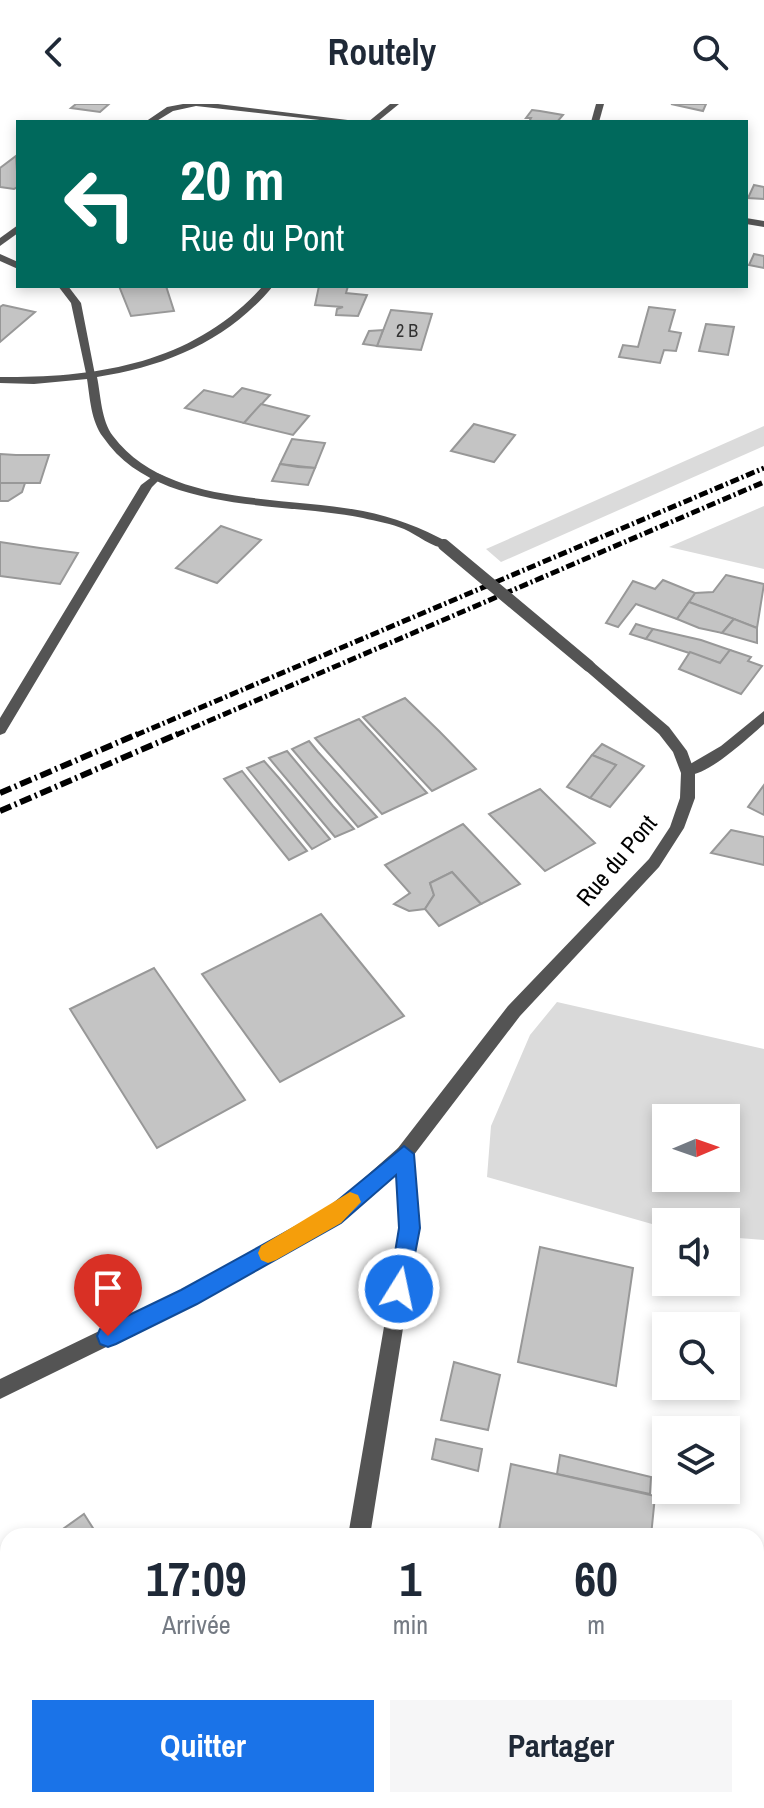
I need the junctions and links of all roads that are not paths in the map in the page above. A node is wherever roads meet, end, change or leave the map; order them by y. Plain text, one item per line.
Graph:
1 (395, 104) edge
2 (152, 120) edge
3 (342, 120) edge
4 (375, 120) edge
5 (16, 230) edge
6 (0, 243) edge
7 (65, 288) edge
8 (266, 288) edge
9 (92, 378) junction
10 (0, 380) edge
11 (157, 476) junction
12 (764, 716) edge
13 (0, 730) edge
14 (690, 771) junction
15 (404, 1154) junction
16 (0, 1389) edge
17 (360, 1528) edge

1 - 4 street
2 - 3 street
5 - 6 street
7 - 9 street
8 - 9 street
9 - 10 street
9 - 11 street
11 - 13 street
11 - 14 street, bridge
12 - 14 street
14 - 15 street, Rue du Pont
15 - 16 street, Rue du Pont
15 - 17 street

